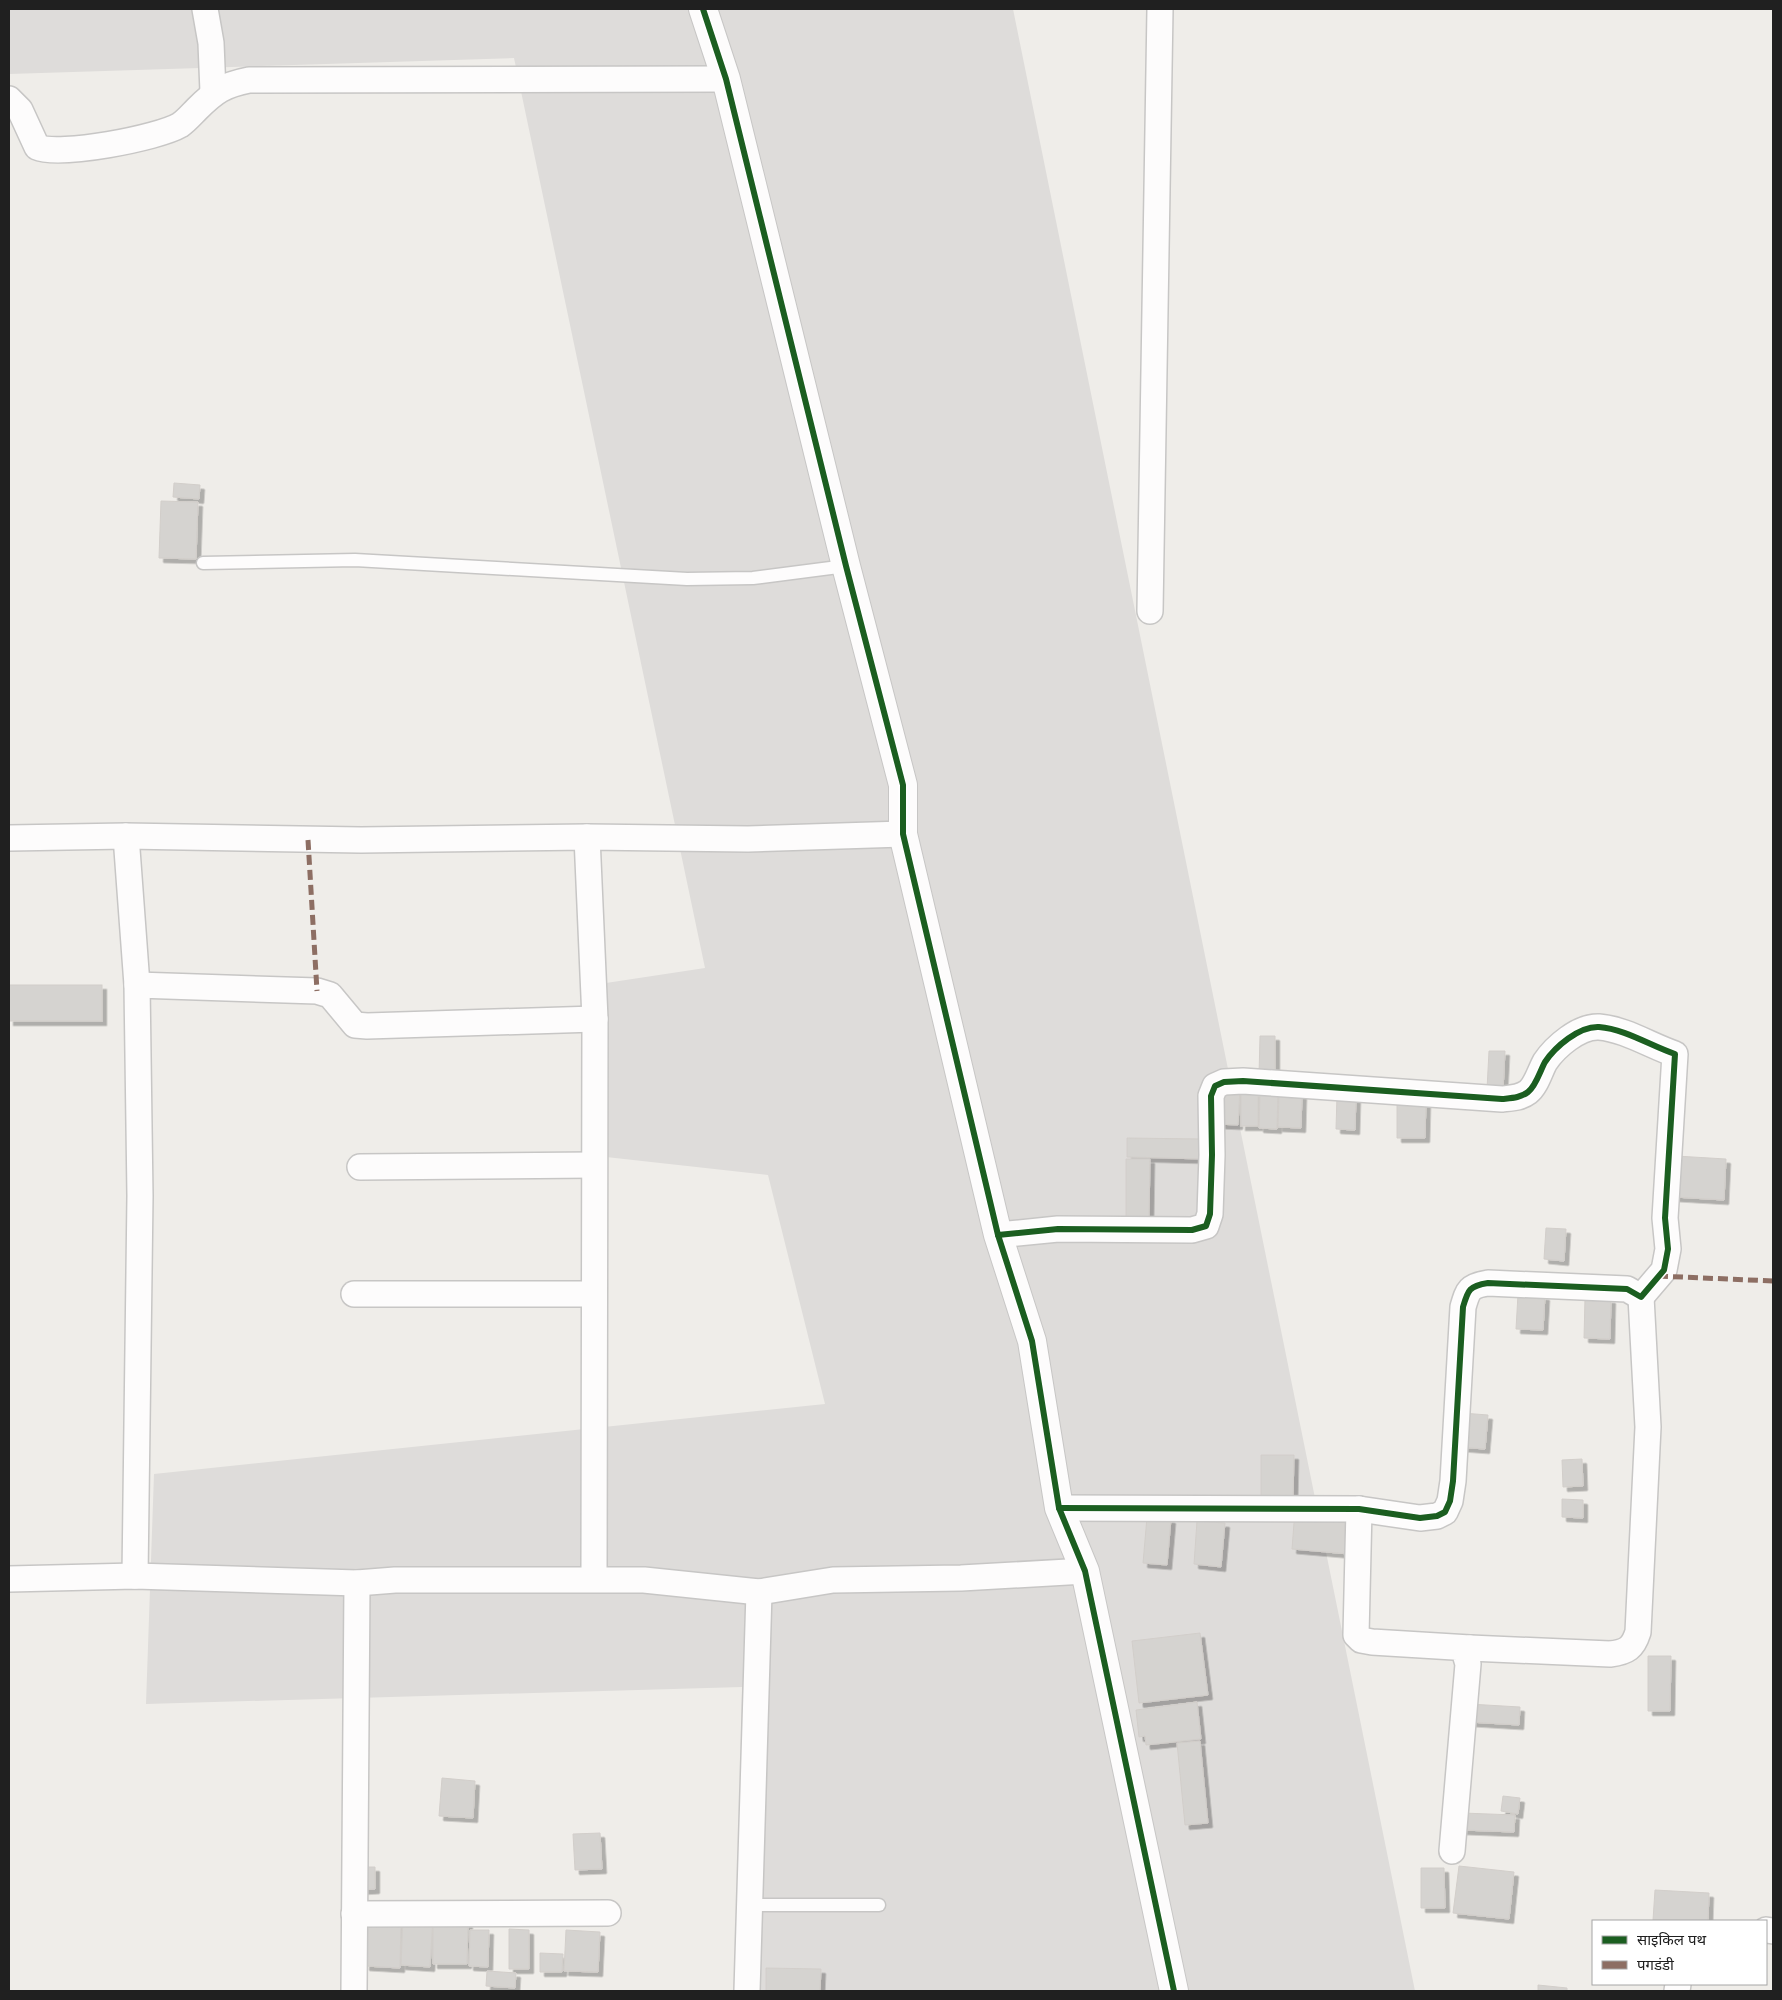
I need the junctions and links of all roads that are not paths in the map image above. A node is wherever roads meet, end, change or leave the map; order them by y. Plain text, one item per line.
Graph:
1 (205, 9) edge
2 (703, 9) edge
3 (1160, 9) edge
4 (726, 79) junction
5 (213, 92) junction
6 (9, 98) edge
7 (204, 563) dead end
8 (846, 566) junction
9 (1150, 611) dead end
10 (903, 834) junction
11 (126, 836) junction
12 (587, 837) junction
13 (9, 838) edge
14 (137, 985) junction
15 (595, 1019) junction
16 (594, 1165) junction
17 (360, 1167) dead end
18 (998, 1235) junction
19 (354, 1294) dead end
20 (593, 1294) junction
21 (1641, 1298) junction
22 (1058, 1508) junction
23 (1359, 1509) junction
24 (1085, 1570) junction
25 (135, 1576) junction
26 (9, 1579) edge
27 (594, 1580) junction
28 (357, 1583) junction
29 (759, 1592) junction
30 (1470, 1648) junction
31 (1452, 1851) dead end
32 (748, 1904) junction
33 (879, 1905) dead end
34 (608, 1913) dead end
35 (354, 1914) junction
36 (354, 1991) edge
37 (748, 1991) edge
38 (1174, 1991) edge

1 - 5 street
2 - 4 street
3 - 9 street
4 - 5 street
4 - 8 street
5 - 6 street
7 - 8 lane
8 - 10 street
10 - 12 street
10 - 18 street
11 - 12 street
11 - 13 street
11 - 14 street
12 - 15 street
14 - 15 street
14 - 25 street
15 - 16 street
16 - 17 street
16 - 20 street
18 - 21 street
18 - 22 street
19 - 20 street
20 - 27 street
21 - 23 street
21 - 30 street
22 - 23 street
22 - 24 street
23 - 30 street
24 - 29 street
24 - 38 street
25 - 26 street
25 - 28 street
27 - 28 street
27 - 29 street
28 - 35 street
29 - 32 street
30 - 31 street
32 - 33 lane
32 - 37 street
34 - 35 street
35 - 36 street

